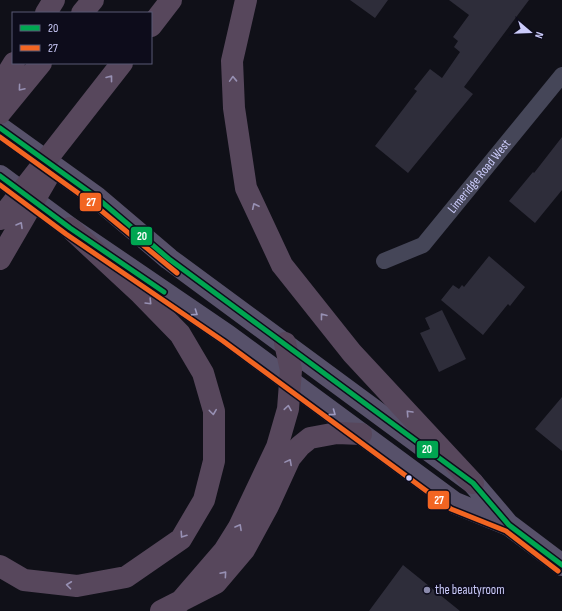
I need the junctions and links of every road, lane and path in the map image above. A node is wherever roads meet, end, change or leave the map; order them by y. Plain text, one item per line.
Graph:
1 (54, 0) edge
2 (93, 0) edge
3 (171, 0) edge
4 (246, 0) edge
5 (47, 12) edge
6 (83, 12) edge
7 (152, 25) edge
8 (13, 64) edge
9 (40, 64) edge
10 (121, 64) edge
11 (562, 75) edge
12 (0, 86) edge
13 (92, 100) junction
14 (0, 113) edge
15 (0, 128) edge
16 (0, 176) edge
17 (0, 219) edge
18 (70, 228) junction
19 (0, 259) edge
20 (384, 261) dead end
21 (285, 343) junction
22 (290, 382) junction
23 (362, 434) junction
24 (474, 483) junction
25 (509, 525) junction
26 (562, 565) edge
27 (0, 566) edge
28 (180, 602) junction
29 (161, 611) edge

1 - 5 highway
2 - 6 highway
3 - 7 highway
24 -> 4 highway
8 - 12 highway
9 -> 14 highway
13 -> 10 highway
11 - 20 street, Limeridge Road West
13 - 17 highway
19 -> 13 highway
15 - 21 main road
16 - 18 main road
18 -> 22 main road
18 -> 27 highway
21 - 22 highway
21 - 24 main road
22 -> 23 main road
28 -> 22 highway
23 - 25 main road
28 -> 23 highway
24 - 25 main road
25 - 26 main road
28 - 29 highway

